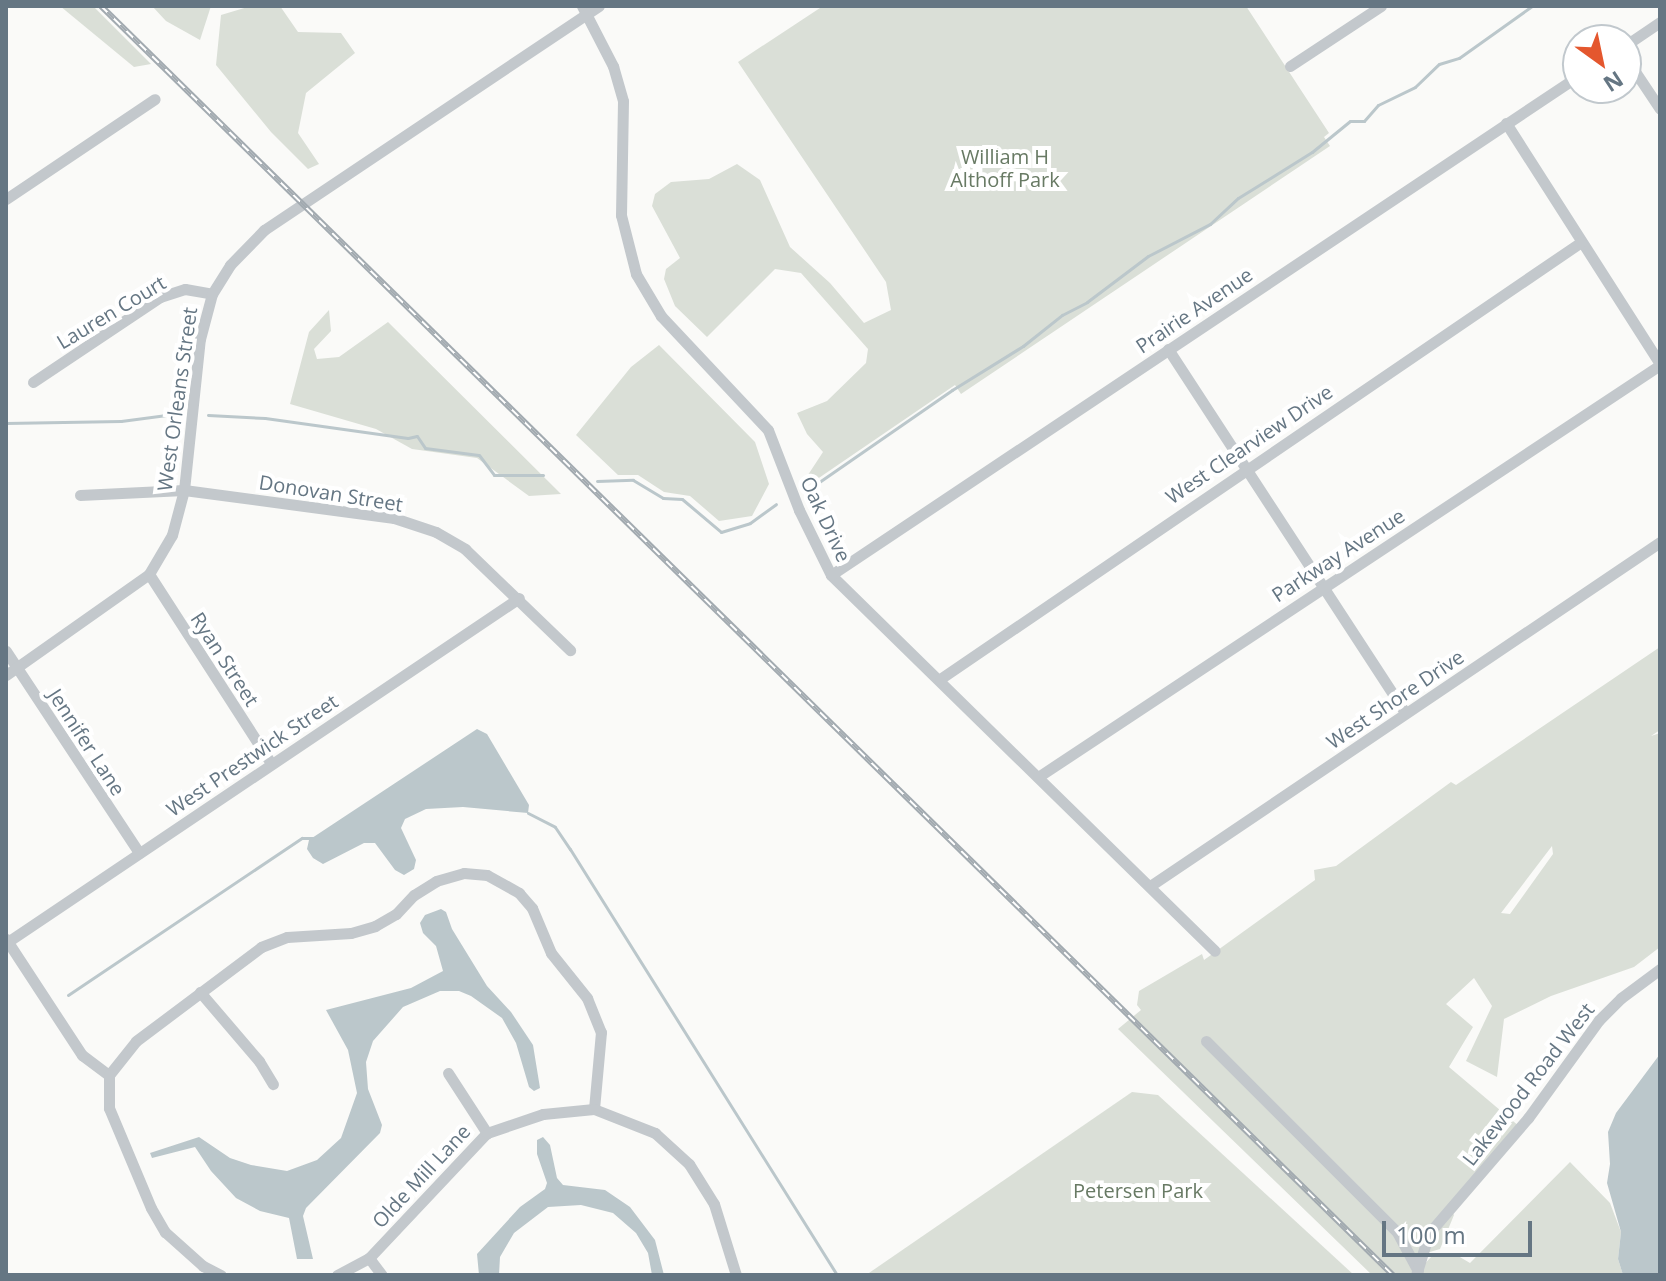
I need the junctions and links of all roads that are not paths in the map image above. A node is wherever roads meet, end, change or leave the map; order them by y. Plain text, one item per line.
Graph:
1 (599, 6) edge
2 (1381, 6) edge
3 (585, 10) edge
4 (1660, 22) edge
5 (1642, 34) edge
6 (1290, 66) dead end
7 (1642, 82) edge
8 (1562, 86) edge
9 (155, 99) dead end
10 (1660, 109) edge
11 (1506, 123) junction
12 (6, 199) edge
13 (1581, 242) junction
14 (212, 294) junction
15 (1168, 349) junction
16 (1660, 364) edge
17 (33, 382) dead end
18 (1248, 467) junction
19 (184, 490) junction
20 (80, 495) dead end
21 (1660, 542) edge
22 (149, 574) junction
23 (831, 575) junction
24 (1325, 585) junction
25 (519, 598) junction
26 (570, 650) dead end
27 (6, 651) edge
28 (11, 671) edge
29 (940, 679) junction
30 (1405, 713) junction
31 (271, 763) junction
32 (1038, 777) junction
33 (139, 853) junction
34 (1150, 886) junction
35 (7, 941) edge
36 (1215, 951) dead end
37 (1660, 969) edge
38 (200, 992) junction
39 (1206, 1041) dead end
40 (448, 1073) dead end
41 (109, 1075) junction
42 (273, 1084) dead end
43 (594, 1109) junction
44 (487, 1133) junction
45 (369, 1258) junction
46 (1417, 1273) edge
47 (221, 1275) edge
48 (337, 1275) edge
49 (382, 1275) edge
50 (736, 1275) edge

1 - 3 street, West Orleans Street
2 - 6 street
3 - 14 street, West Orleans Street
3 - 23 street, Oak Drive
4 - 5 street
7 - 10 street
8 - 11 street, Prairie Avenue
9 - 12 street
11 - 13 street
11 - 15 street, Prairie Avenue
13 - 16 street
13 - 18 street, West Clearview Drive
14 - 17 street, Lauren Court
14 - 19 street, West Orleans Street
15 - 18 street
15 - 23 street, Prairie Avenue
16 - 24 street, Parkway Avenue
18 - 24 street
18 - 29 street, West Clearview Drive
19 - 20 street, Donovan Street
19 - 22 street, West Orleans Street
19 - 25 street, Donovan Street
21 - 30 street, West Shore Drive
22 - 28 street, West Orleans Street
22 - 31 street, Ryan Street
23 - 29 street, Oak Drive
24 - 30 street
24 - 32 street, Parkway Avenue
25 - 26 street, Donovan Street
25 - 31 street, West Prestwick Street
27 - 28 street, Jennifer Lane
28 - 33 street, Jennifer Lane
29 - 32 street, Oak Drive
30 - 34 street, West Shore Drive
31 - 33 street, West Prestwick Street
32 - 34 street, Oak Drive
33 - 35 street, West Prestwick Street
34 - 36 street, Oak Drive
35 - 41 street
37 - 46 street, Lakewood Road West
38 - 41 street
38 - 42 street
38 - 43 street
39 - 46 street
40 - 44 street
41 - 47 street
43 - 44 street, Olde Mill Lane
43 - 50 street, Olde Mill Lane
44 - 45 street, Olde Mill Lane
45 - 48 street, Olde Mill Lane
45 - 49 street

